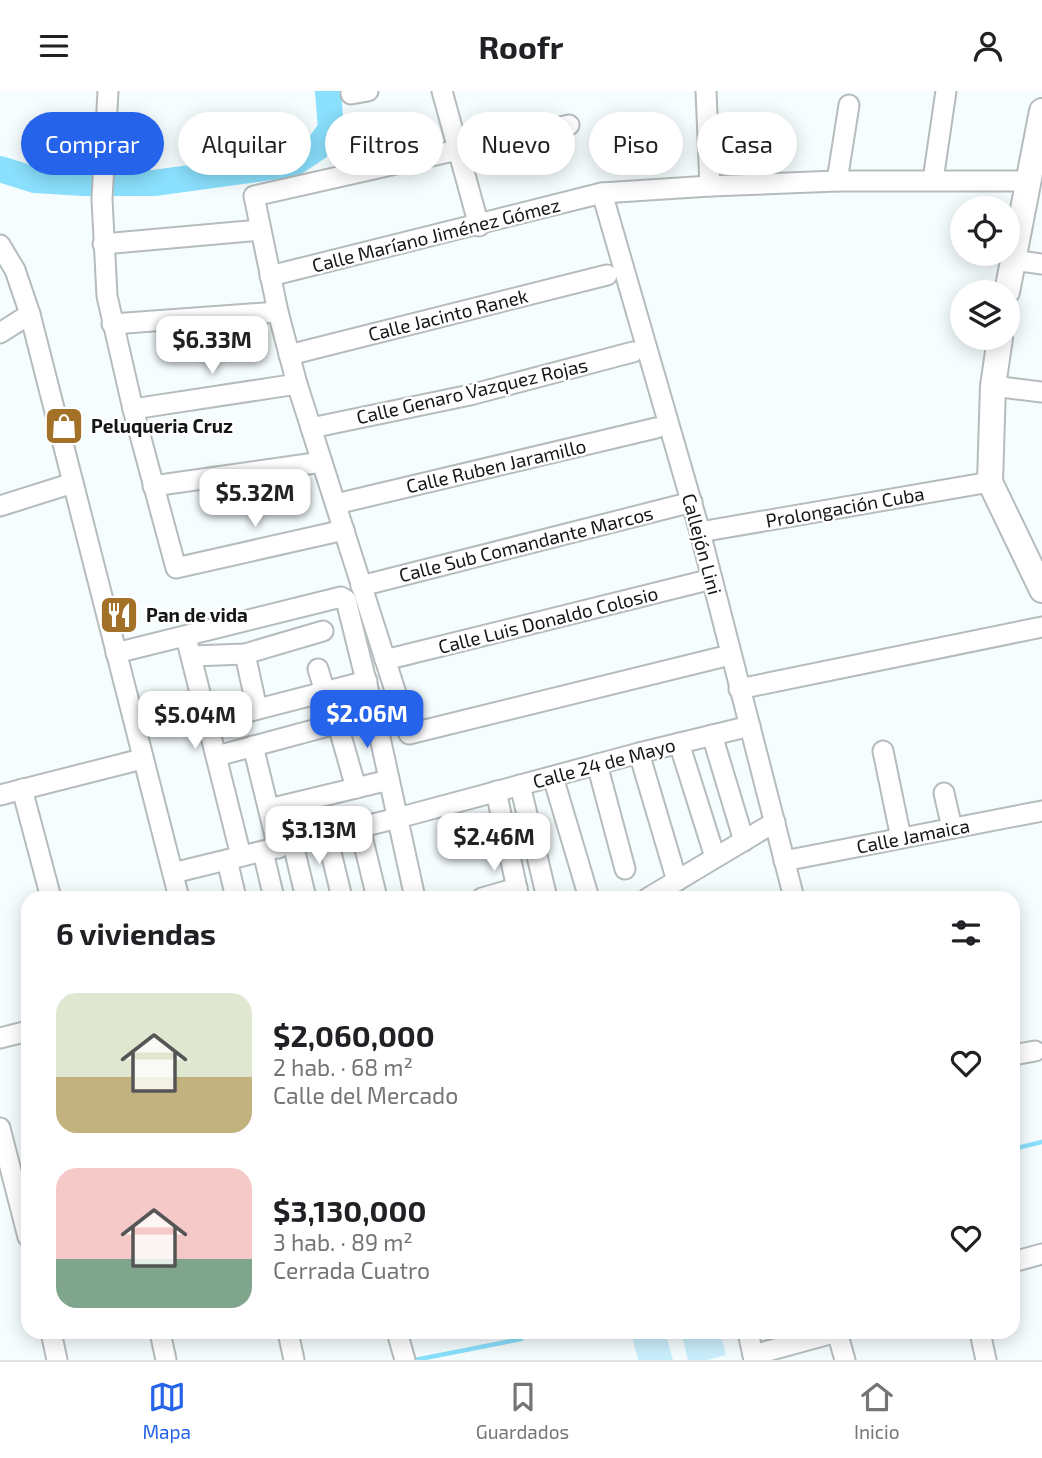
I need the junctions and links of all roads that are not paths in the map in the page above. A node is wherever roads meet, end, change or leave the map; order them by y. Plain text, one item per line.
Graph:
1 (108, 91) edge
2 (442, 91) edge
3 (706, 91) edge
4 (946, 91) edge
5 (849, 105) dead end
6 (1042, 111) edge
7 (457, 142) edge
8 (457, 149) edge
9 (466, 175) edge
10 (933, 180) junction
11 (837, 181) junction
12 (1028, 181) junction
13 (710, 186) junction
14 (602, 193) junction
15 (1020, 223) edge
16 (479, 226) junction
17 (260, 230) junction
18 (103, 244) junction
19 (0, 246) edge
20 (1020, 261) edge
21 (1042, 264) edge
22 (607, 275) dead end
23 (270, 277) junction
24 (278, 312) junction
25 (30, 314) junction
26 (112, 324) junction
27 (0, 333) edge
28 (998, 350) edge
29 (633, 352) dead end
30 (289, 355) junction
31 (297, 384) junction
32 (993, 386) junction
33 (1042, 392) edge
34 (134, 409) junction
35 (311, 428) junction
36 (656, 428) dead end
37 (322, 462) junction
38 (990, 482) junction
39 (73, 483) junction
40 (153, 486) junction
41 (692, 502) junction
42 (336, 504) junction
43 (0, 506) edge
44 (344, 530) junction
45 (700, 532) junction
46 (712, 579) junction
47 (361, 586) junction
48 (1042, 590) edge
49 (1042, 627) edge
50 (323, 631) dead end
51 (186, 636) junction
52 (116, 653) junction
53 (245, 654) junction
54 (192, 656) junction
55 (730, 656) junction
56 (385, 660) junction
57 (318, 669) dead end
58 (367, 681) junction
59 (739, 689) junction
60 (325, 692) junction
61 (257, 709) junction
62 (208, 722) junction
63 (750, 726) junction
64 (712, 734) junction
65 (678, 743) junction
66 (253, 746) junction
67 (883, 751) dead end
68 (639, 753) junction
69 (217, 756) junction
70 (142, 758) junction
71 (597, 764) junction
72 (553, 776) junction
73 (389, 780) junction
74 (520, 785) junction
75 (356, 788) junction
76 (22, 789) junction
77 (496, 791) junction
78 (944, 793) dead end
79 (0, 795) edge
80 (269, 809) junction
81 (1042, 811) edge
82 (398, 818) junction
83 (775, 822) junction
84 (360, 828) junction
85 (952, 828) junction
86 (327, 836) junction
87 (901, 838) junction
88 (744, 841) junction
89 (278, 848) junction
90 (715, 857) junction
91 (234, 858) junction
92 (784, 861) junction
93 (625, 869) dead end
94 (173, 873) junction
95 (677, 881) junction
96 (49, 891) edge
97 (177, 891) edge
98 (236, 891) edge
99 (275, 891) edge
100 (302, 891) edge
101 (340, 891) edge
102 (375, 891) edge
103 (414, 891) edge
104 (518, 891) edge
105 (545, 891) edge
106 (587, 891) edge
107 (660, 891) edge
108 (792, 891) edge
109 (21, 1033) edge
110 (0, 1038) edge
111 (1035, 1051) dead end
112 (1020, 1054) edge
113 (0, 1128) edge
114 (21, 1210) edge
115 (1042, 1254) edge
116 (1020, 1260) edge
117 (52, 1339) edge
118 (162, 1339) edge
119 (290, 1339) edge
120 (750, 1339) edge
121 (814, 1339) edge
122 (839, 1339) edge
123 (981, 1339) edge
124 (754, 1357) edge
125 (57, 1360) edge
126 (166, 1360) edge
127 (295, 1360) edge
128 (845, 1360) edge
129 (986, 1360) edge

1 - 18 street
2 - 7 street
3 - 13 street
4 - 10 street
5 - 11 street
6 - 12 main road
8 - 17 street
9 - 16 street
10 - 11 street, Calle Maríano Jiménez Gómez
10 - 12 street, Calle Maríano Jiménez Gómez
11 - 13 street, Calle Maríano Jiménez Gómez
12 - 15 main road
13 - 14 street, Calle Maríano Jiménez Gómez
14 - 16 street, Calle Maríano Jiménez Gómez
14 - 41 street, Callejón Lini
16 - 23 street, Calle Maríano Jiménez Gómez
17 - 18 street
17 - 23 street
18 - 26 street
19 - 25 street
20 - 21 street
22 - 30 street, Calle Jacinto Ranek
23 - 24 street
24 - 26 street
24 - 30 street
25 - 27 street
25 - 39 street
26 - 34 street
28 - 32 main road
29 - 35 street, Calle Genaro Vazquez Rojas
30 - 31 street
31 - 34 street
31 - 35 street
32 - 33 street
32 - 38 main road
34 - 40 street
35 - 37 street
36 - 42 street, Calle Ruben Jaramillo
37 - 40 street
37 - 42 street
38 - 45 street, Prolongación Cuba
38 - 48 main road
39 - 43 street
39 - 52 street
40 - 44 street
41 - 45 street, Callejón Lini
41 - 47 street, Calle Sub Comandante Marcos
42 - 44 street
44 - 47 street
45 - 46 street, Callejón Lini
46 - 55 street, Callejón Lini
46 - 56 street, Calle Luis Donaldo Colosio
47 - 56 street
49 - 59 street
50 - 53 street
51 - 52 street
51 - 54 street
51 - 58 street
52 - 70 street
53 - 54 street
53 - 61 street
54 - 62 street
55 - 56 street
55 - 59 street, Callejón Lini
57 - 60 street
58 - 60 street
58 - 73 street
59 - 63 street, Callejón Lini
60 - 61 street
61 - 62 street
62 - 69 street
63 - 64 street, Calle 24 de Mayo
63 - 83 street, Callejón Lini
64 - 65 street, Calle 24 de Mayo
64 - 88 street
65 - 68 street, Calle 24 de Mayo
65 - 90 street
66 - 69 street
66 - 75 street
66 - 80 street
67 - 87 street
68 - 71 street, Calle 24 de Mayo
68 - 95 street
69 - 91 street
70 - 76 street
70 - 94 street
71 - 72 street, Calle 24 de Mayo
71 - 93 street
72 - 74 street, Calle 24 de Mayo
72 - 106 street
73 - 75 street
73 - 82 street
74 - 77 street, Calle 24 de Mayo
74 - 105 street
75 - 80 street
76 - 79 street
76 - 96 street
77 - 82 street, Calle 24 de Mayo
77 - 104 street
78 - 85 street
80 - 89 street
81 - 85 street, Calle Jamaica
82 - 84 street, Calle 24 de Mayo
82 - 103 street
83 - 88 street
83 - 92 street, Callejón Lini
84 - 86 street, Calle 24 de Mayo
84 - 102 street
85 - 87 street, Calle Jamaica
86 - 89 street, Calle 24 de Mayo
86 - 101 street
87 - 92 street, Calle Jamaica
88 - 90 street
89 - 91 street, Calle 24 de Mayo
89 - 99 street
89 - 100 street
90 - 95 street
91 - 94 street, Calle 24 de Mayo
91 - 98 street
92 - 108 street, Callejón Lini
94 - 97 street
95 - 107 street
109 - 110 street
111 - 112 street
113 - 114 street
115 - 116 street
117 - 125 street
118 - 126 street
119 - 127 street
120 - 124 street
121 - 124 street
122 - 128 street
123 - 129 street

